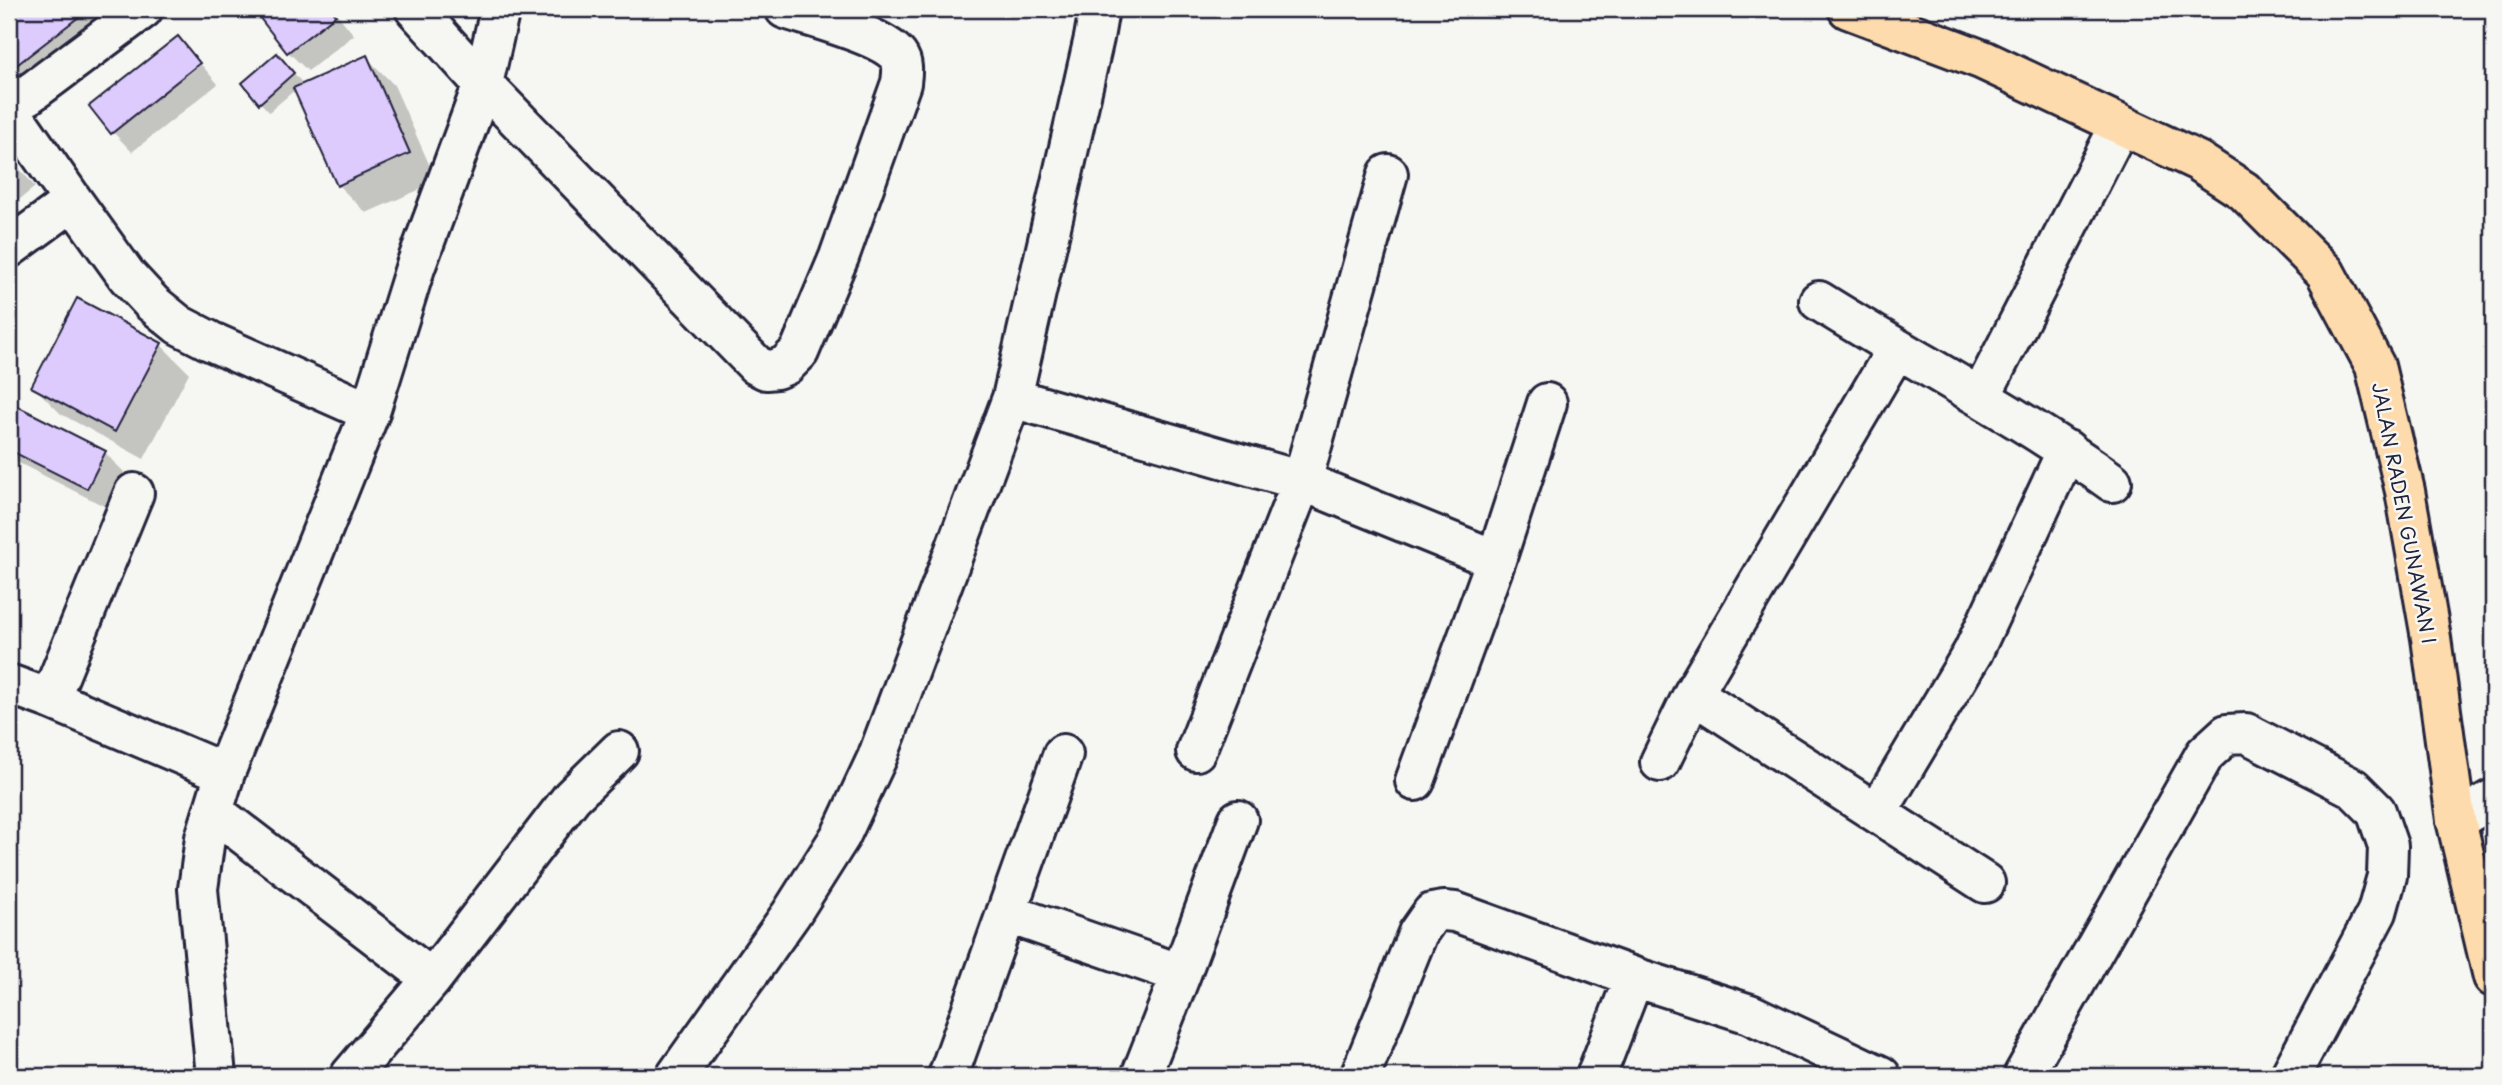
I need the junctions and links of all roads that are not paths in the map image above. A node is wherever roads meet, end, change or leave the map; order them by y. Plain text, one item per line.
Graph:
1 (143, 9) edge
2 (415, 9) edge
3 (500, 9) edge
4 (785, 9) edge
5 (1099, 9) edge
6 (1848, 9) edge
7 (483, 84) junction
8 (9, 109) edge
9 (2120, 125) junction
10 (1388, 174) dead end
11 (73, 201) junction
12 (9, 248) edge
13 (1819, 301) dead end
14 (1896, 350) junction
15 (1980, 396) junction
16 (1012, 398) junction
17 (1547, 403) dead end
18 (370, 412) junction
19 (2067, 450) junction
20 (1301, 481) junction
21 (2112, 482) dead end
22 (134, 493) dead end
23 (1496, 560) junction
24 (9, 684) edge
25 (1693, 694) junction
26 (50, 699) junction
27 (619, 751) dead end
28 (1196, 751) dead end
29 (1063, 754) dead end
30 (1660, 762) dead end
31 (225, 773) junction
32 (1415, 780) dead end
33 (2493, 799) edge
34 (213, 810) junction
35 (1877, 813) junction
36 (1238, 820) dead end
37 (2456, 820) junction
38 (1985, 883) dead end
39 (1006, 913) junction
40 (1181, 974) junction
41 (2493, 976) edge
42 (1634, 977) junction
43 (432, 979) junction
44 (1841, 1067) edge
45 (216, 1076) edge
46 (350, 1076) edge
47 (676, 1076) edge
48 (948, 1076) edge
49 (1140, 1076) edge
50 (1360, 1076) edge
51 (1596, 1076) edge
52 (1881, 1076) edge
53 (2023, 1076) edge
54 (2290, 1076) edge

1 - 8 street
2 - 7 street
3 - 7 street
4 - 7 street
5 - 16 street
6 - 9 highway, JALAN RADEN GUNAWAN I
7 - 18 street
8 - 11 street
9 - 15 street
9 - 37 highway, JALAN RADEN GUNAWAN I
10 - 20 street
11 - 12 street
11 - 18 street
13 - 14 street
14 - 15 street
14 - 25 street
15 - 19 street
16 - 20 street
16 - 47 street
17 - 23 street
18 - 31 street
19 - 21 street
19 - 35 street
20 - 23 street
20 - 28 street
22 - 26 street
23 - 32 street
24 - 26 street
25 - 30 street
25 - 35 street
26 - 31 street
27 - 43 street
29 - 39 street
31 - 34 street
33 - 37 street
34 - 43 street
34 - 45 street
35 - 38 street
36 - 40 street
37 - 41 highway, JALAN RADEN GUNAWAN I
39 - 40 street
39 - 48 street
40 - 49 street
42 - 44 street
42 - 50 street
42 - 51 street
43 - 46 street
44 - 52 street
53 - 54 street

